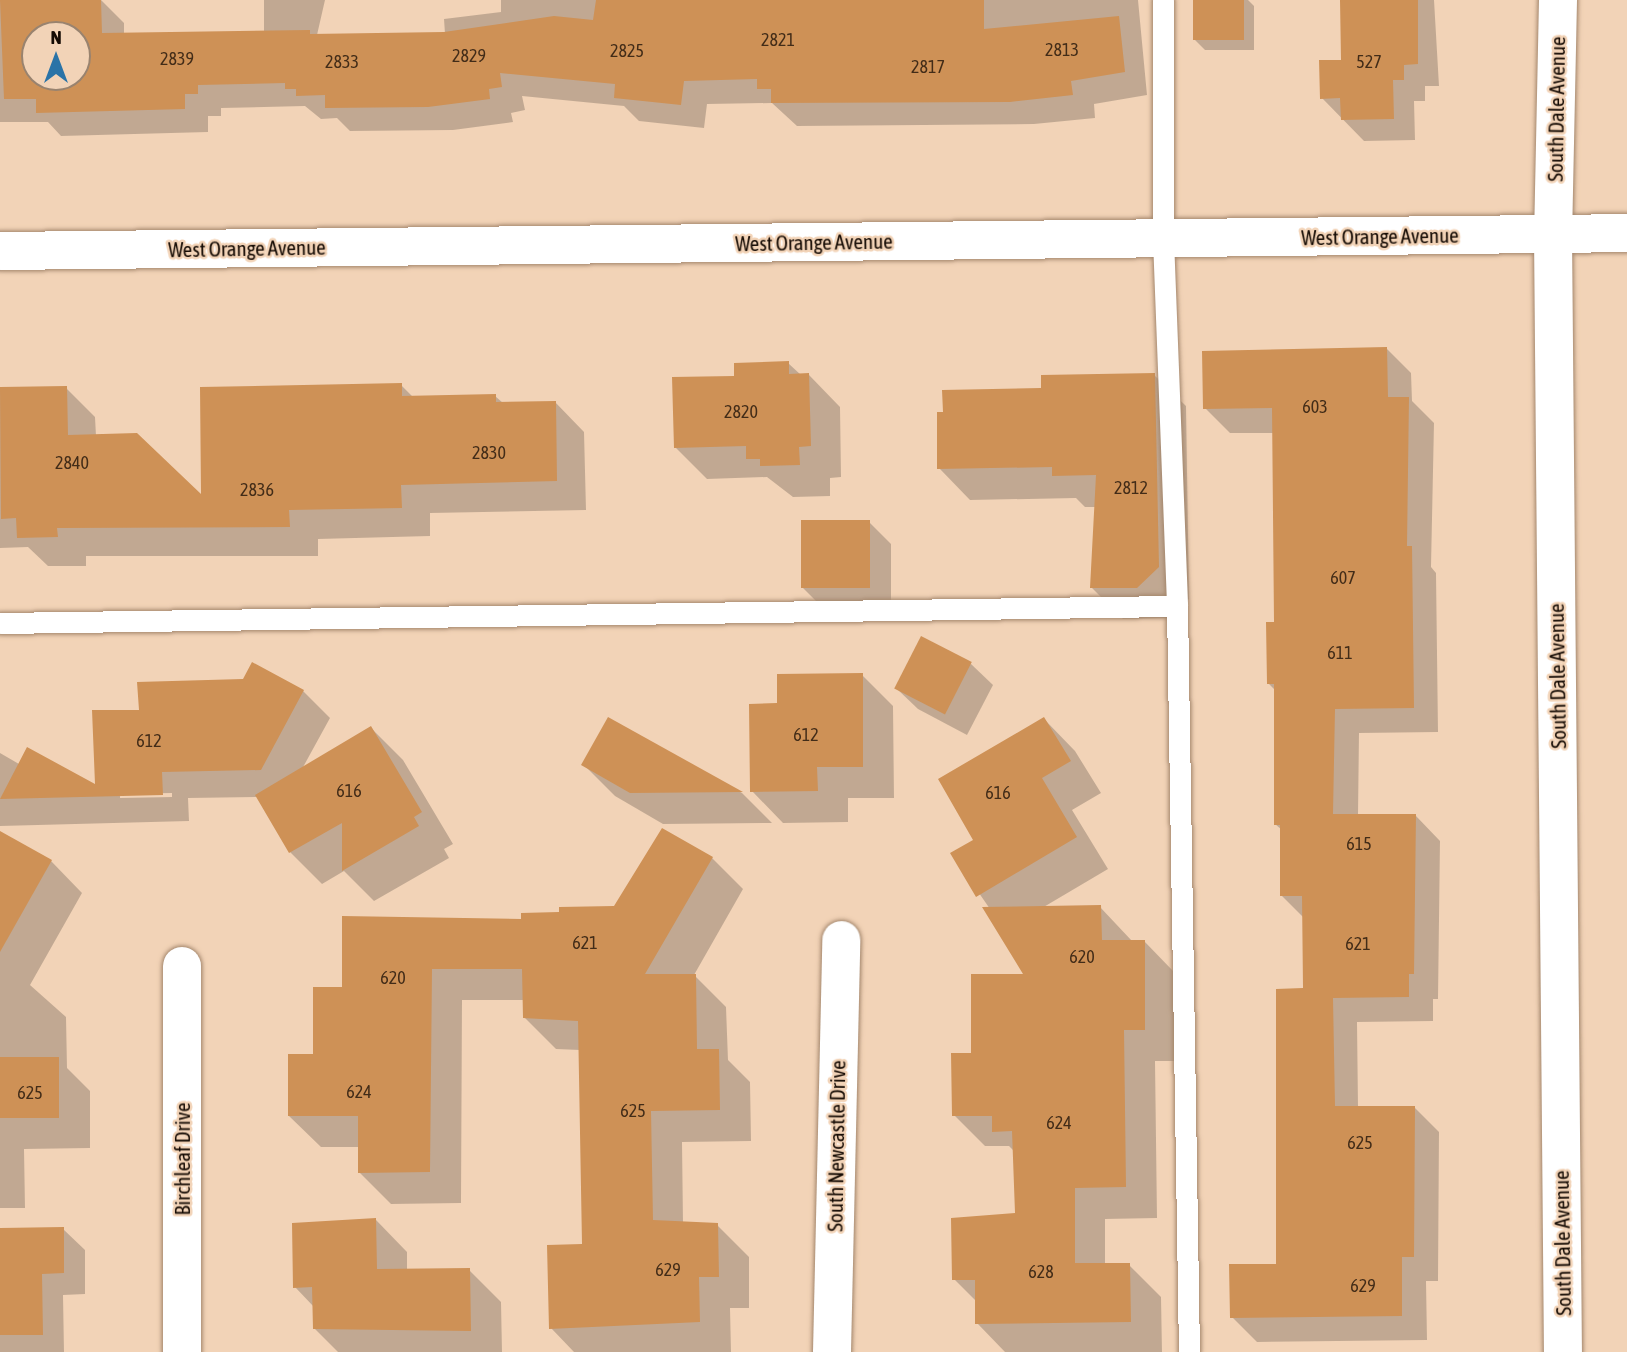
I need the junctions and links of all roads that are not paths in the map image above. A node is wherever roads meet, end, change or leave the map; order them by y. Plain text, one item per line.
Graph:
1 (1163, 0) edge
2 (1558, 0) edge
3 (1627, 233) edge
4 (1553, 234) junction
5 (1163, 239) junction
6 (0, 251) edge
7 (1177, 606) junction
8 (0, 622) edge
9 (841, 940) dead end
10 (182, 966) dead end
11 (182, 1352) edge
12 (832, 1352) edge
13 (1189, 1352) edge
14 (1563, 1352) edge

1 - 5 lane
2 - 4 street, South Dale Avenue
3 - 4 street, West Orange Avenue
4 - 5 street, West Orange Avenue
4 - 14 street, South Dale Avenue
5 - 6 street, West Orange Avenue
5 - 7 lane
7 - 8 lane
7 - 13 lane
9 - 12 street, South Newcastle Drive
10 - 11 street, Birchleaf Drive

